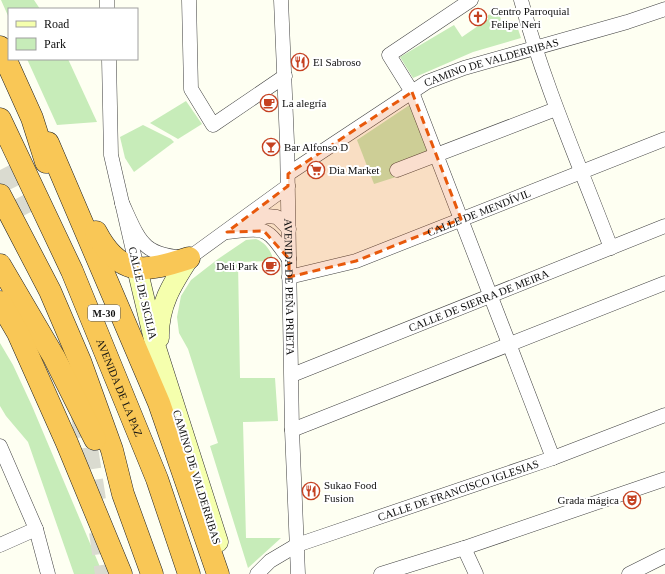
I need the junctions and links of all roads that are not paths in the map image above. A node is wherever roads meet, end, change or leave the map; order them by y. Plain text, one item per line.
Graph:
1 (189, 0) edge
2 (281, 0) edge
3 (471, 0) edge
4 (521, 0) edge
5 (665, 10) edge
6 (0, 47) edge
7 (534, 47) junction
8 (108, 60) edge
9 (285, 76) junction
10 (412, 92) junction
11 (556, 110) junction
12 (0, 119) edge
13 (665, 139) edge
14 (44, 146) junction
15 (436, 155) junction
16 (398, 170) dead end
17 (582, 171) junction
18 (288, 180) junction
19 (0, 195) edge
20 (122, 203) junction
21 (461, 219) junction
22 (665, 226) edge
23 (289, 229) junction
24 (227, 232) junction
25 (611, 248) junction
26 (189, 258) junction
27 (289, 259) junction
28 (0, 265) edge
29 (137, 268) junction
30 (0, 272) edge
31 (289, 277) junction
32 (665, 283) edge
33 (492, 296) junction
34 (0, 302) edge
35 (18, 333) junction
36 (510, 344) junction
37 (292, 375) junction
38 (167, 381) junction
39 (665, 415) edge
40 (292, 430) junction
41 (0, 446) edge
42 (553, 458) junction
43 (157, 479) junction
44 (665, 479) edge
45 (123, 494) junction
46 (36, 529) junction
47 (0, 545) edge
48 (297, 545) junction
49 (464, 548) junction
50 (665, 556) edge
51 (48, 574) edge
52 (121, 574) edge
53 (152, 574) edge
54 (189, 574) edge
55 (218, 574) edge
56 (224, 574) edge
57 (258, 574) edge
58 (298, 574) edge
59 (381, 574) edge
60 (476, 574) edge
61 (628, 574) edge

1 - 9 street
2 - 9 street, AVENIDA DE PEÑA PRIETA
3 - 10 street, CAMINO DE VALDERRIBAS
4 - 7 street
5 - 7 street, CAMINO DE VALDERRIBAS
6 - 14 highway
7 - 10 street, CAMINO DE VALDERRIBAS
7 - 11 street
8 - 20 street, CALLE DE SICILIA
9 - 18 street, AVENIDA DE PEÑA PRIETA
10 - 15 street
10 - 18 street, CAMINO DE VALDERRIBAS
11 - 15 street
11 - 17 street
12 - 43 highway, AVENIDA DE LA PAZ / M-30
13 - 17 street, CALLE DE MENDÍVIL
14 - 29 highway
14 - 43 highway, M-30
14 - 55 highway
15 - 16 street
15 - 21 street
17 - 21 street, CALLE DE MENDÍVIL
17 - 25 street
18 - 23 street, AVENIDA DE PEÑA PRIETA
18 - 24 street, CAMINO DE VALDERRIBAS
19 - 45 highway
20 - 26 street, CALLE DE SICILIA
20 - 29 street, CALLE DE SICILIA
21 - 31 street, CALLE DE MENDÍVIL
21 - 33 street
22 - 25 street, CALLE DE SIERRA DE MEIRA
23 - 24 street, CAMINO DE VALDERRIBAS
23 - 27 street, AVENIDA DE PEÑA PRIETA
24 - 26 street, CAMINO DE VALDERRIBAS
24 - 27 street, CAMINO DE VALDERRIBAS
25 - 33 street, CALLE DE SIERRA DE MEIRA
26 - 29 highway
26 - 38 main road
27 - 31 street, AVENIDA DE PEÑA PRIETA
28 - 45 highway
29 - 38 main road, CALLE DE SICILIA
30 - 35 highway
31 - 37 street, AVENIDA DE PEÑA PRIETA
32 - 36 street
33 - 36 street
33 - 37 street, CALLE DE SIERRA DE MEIRA
34 - 35 highway
35 - 52 highway
36 - 40 street
36 - 42 street
37 - 40 street, AVENIDA DE PEÑA PRIETA
38 - 56 main road, CAMINO DE VALDERRIBAS
39 - 42 street, CALLE DE FRANCISCO IGLESIAS
40 - 48 street, AVENIDA DE PEÑA PRIETA
41 - 46 street
42 - 48 street, CALLE DE FRANCISCO IGLESIAS
43 - 54 highway, AVENIDA DE LA PAZ / M-30
44 - 49 street
45 - 53 highway
46 - 47 street
46 - 51 street
48 - 57 street, CALLE DE FRANCISCO IGLESIAS
48 - 58 street, AVENIDA DE PEÑA PRIETA
49 - 59 street
49 - 60 street
50 - 61 street

